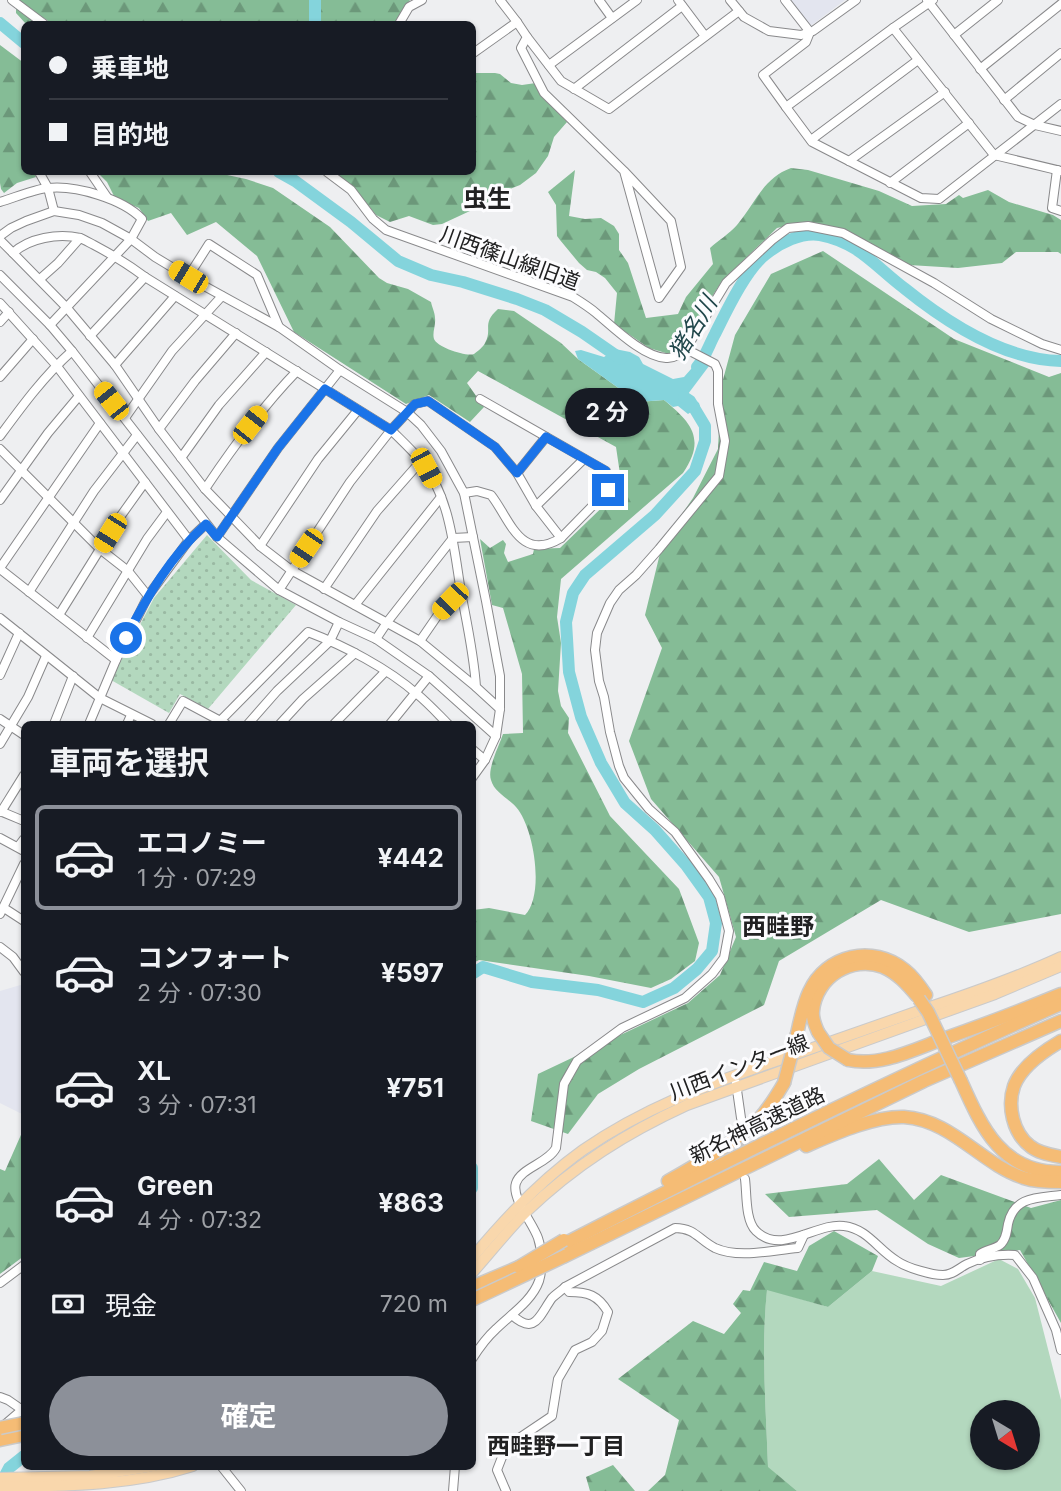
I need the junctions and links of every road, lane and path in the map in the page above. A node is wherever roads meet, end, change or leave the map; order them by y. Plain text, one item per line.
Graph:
1 (12, 0) edge
2 (422, 0) edge
3 (500, 0) edge
4 (599, 0) edge
5 (637, 0) edge
6 (730, 0) edge
7 (785, 0) edge
8 (856, 0) edge
9 (998, 0) edge
10 (930, 1) edge
11 (680, 3) edge
12 (1061, 4) edge
13 (739, 10) junction
14 (612, 18) junction
15 (40, 21) edge
16 (401, 21) edge
17 (517, 22) junction
18 (893, 28) junction
19 (810, 32) junction
20 (954, 35) junction
21 (705, 36) junction
22 (527, 37) junction
23 (476, 51) edge
24 (1061, 53) edge
25 (918, 60) junction
26 (549, 65) junction
27 (980, 69) junction
28 (574, 89) junction
29 (945, 92) junction
30 (1004, 100) junction
31 (1061, 104) edge
32 (786, 107) junction
33 (969, 123) junction
34 (1034, 125) junction
35 (1061, 131) edge
36 (811, 140) junction
37 (994, 155) junction
38 (849, 161) junction
39 (624, 171) junction
40 (1059, 171) edge
41 (41, 175) edge
42 (92, 175) edge
43 (331, 175) edge
44 (890, 183) junction
45 (48, 188) junction
46 (107, 197) junction
47 (0, 202) edge
48 (54, 211) junction
49 (1061, 211) edge
50 (0, 238) edge
51 (80, 238) junction
52 (131, 239) junction
53 (13, 253) junction
54 (116, 256) junction
55 (0, 275) edge
56 (145, 277) junction
57 (188, 277) junction
58 (40, 279) junction
59 (175, 296) junction
60 (222, 296) junction
61 (0, 303) edge
62 (67, 308) junction
63 (9, 312) junction
64 (205, 314) junction
65 (0, 322) edge
66 (50, 325) junction
67 (279, 327) junction
68 (236, 333) junction
69 (90, 336) junction
70 (33, 339) junction
71 (689, 350) junction
72 (1061, 350) edge
73 (72, 351) junction
74 (266, 352) junction
75 (56, 365) junction
76 (115, 365) junction
77 (340, 370) junction
78 (297, 371) junction
79 (0, 377) edge
80 (325, 389) junction
81 (79, 396) junction
82 (138, 397) junction
83 (480, 399) dead end
84 (358, 410) junction
85 (407, 412) junction
86 (125, 418) junction
87 (100, 423) junction
88 (159, 429) junction
89 (391, 430) junction
90 (137, 435) junction
91 (0, 436) edge
92 (546, 437) junction
93 (0, 449) edge
94 (123, 453) junction
95 (181, 458) junction
96 (583, 459) junction
97 (421, 461) junction
98 (22, 470) junction
99 (517, 473) junction
100 (145, 482) junction
101 (205, 489) junction
102 (464, 493) junction
103 (49, 496) junction
104 (441, 497) junction
105 (0, 500) edge
106 (536, 506) junction
107 (167, 512) junction
108 (231, 517) junction
109 (74, 523) junction
110 (206, 524) junction
111 (217, 537) junction
112 (473, 537) junction
113 (453, 538) junction
114 (561, 538) junction
115 (189, 540) junction
116 (260, 547) junction
117 (100, 550) junction
118 (0, 568) edge
119 (290, 570) junction
120 (128, 572) junction
121 (324, 589) junction
122 (279, 590) junction
123 (461, 591) junction
124 (29, 592) junction
125 (148, 596) junction
126 (355, 605) junction
127 (59, 615) junction
128 (0, 618) edge
129 (388, 621) junction
130 (339, 622) junction
131 (19, 633) junction
132 (87, 638) junction
133 (376, 639) junction
134 (421, 640) junction
135 (330, 641) junction
136 (355, 653) junction
137 (47, 656) junction
138 (116, 660) junction
139 (385, 672) junction
140 (0, 675) edge
141 (73, 676) junction
142 (429, 676) junction
143 (476, 687) junction
144 (416, 693) junction
145 (100, 698) junction
146 (500, 709) junction
147 (131, 715) junction
148 (0, 719) edge
149 (55, 721) edge
150 (90, 721) edge
151 (128, 721) edge
152 (145, 721) edge
153 (171, 721) edge
154 (222, 721) edge
155 (225, 721) edge
156 (251, 721) edge
157 (283, 721) edge
158 (337, 721) edge
159 (393, 721) edge
160 (438, 721) edge
161 (11, 727) junction
162 (21, 733) edge
163 (496, 736) junction
164 (0, 744) edge
165 (476, 752) edge
166 (485, 760) junction
167 (476, 773) edge
168 (21, 780) edge
169 (1, 811) edge
170 (21, 820) edge
171 (0, 838) edge
172 (21, 849) edge
173 (21, 878) edge
174 (2, 911) edge
175 (21, 920) edge
176 (0, 947) edge
177 (1061, 957) edge
178 (1061, 966) edge
179 (21, 968) edge
180 (1061, 994) edge
181 (923, 997) junction
182 (1061, 1004) edge
183 (1061, 1021) edge
184 (1061, 1041) edge
185 (733, 1076) junction
186 (964, 1079) junction
187 (737, 1086) junction
188 (741, 1118) tunnel mouth
189 (1061, 1157) edge
190 (753, 1164) junction
191 (1061, 1164) edge
192 (1061, 1172) edge
193 (745, 1179) tunnel mouth
194 (1061, 1182) edge
195 (1061, 1195) edge
196 (523, 1208) junction
197 (804, 1235) junction
198 (565, 1246) junction
199 (476, 1254) edge
200 (980, 1260) junction
201 (21, 1267) edge
202 (476, 1268) edge
203 (0, 1283) edge
204 (476, 1285) edge
205 (565, 1287) junction
206 (476, 1298) edge
207 (512, 1315) junction
208 (1061, 1350) edge
209 (476, 1352) edge
210 (0, 1397) edge
211 (21, 1408) edge
212 (21, 1411) edge
213 (21, 1424) edge
214 (0, 1428) edge
215 (21, 1436) edge
216 (0, 1440) edge
217 (128, 1470) edge
218 (177, 1470) edge
219 (224, 1470) edge
220 (456, 1470) edge
221 (0, 1478) edge
222 (0, 1487) edge
223 (241, 1491) edge
224 (453, 1491) edge
225 (506, 1491) edge

1 - 15 street
2 - 16 street
3 - 17 street
4 - 14 street
5 - 14 street
6 - 13 street
7 - 19 street
8 - 19 street
9 - 20 street
10 - 18 street
10 - 20 street
11 - 21 street
11 - 28 street
12 - 27 street
13 - 19 street
13 - 21 street
14 - 26 street
17 - 22 street
17 - 23 street
18 - 25 street
18 - 32 street
19 - 32 street
20 - 27 street
21 - 28 street
22 - 26 street
22 - 39 street
24 - 30 street
25 - 29 street
25 - 36 street
26 - 28 street
27 - 30 street
29 - 33 street
29 - 38 street
30 - 34 street
31 - 34 street
32 - 36 street
33 - 37 street
33 - 44 street
34 - 35 street
34 - 37 street
36 - 38 street
37 - 40 street
37 - 44 street
38 - 44 street
39 - 39 street
40 - 49 street
41 - 45 street
42 - 46 street
43 - 71 street, 川西篠山線旧道
45 - 46 street
45 - 47 street
45 - 48 street
46 - 52 street
48 - 50 street
48 - 52 street
50 - 53 street
51 - 53 street
51 - 54 street
51 - 58 street
52 - 54 street
52 - 57 street
53 - 58 street
54 - 56 street
54 - 62 street
55 - 66 street
56 - 59 street
56 - 69 street
57 - 60 street
57 - 67 street
58 - 62 street
59 - 64 street
59 - 76 street
60 - 64 street
60 - 67 street
61 - 63 street
62 - 66 street
62 - 69 street
63 - 65 street
63 - 70 street
64 - 68 street
64 - 82 street
66 - 73 street
67 - 77 street
68 - 74 street
68 - 88 street
69 - 76 street
70 - 75 street
70 - 79 street
71 - 72 street
71 - 196 street
73 - 75 street
73 - 86 street
74 - 78 street
74 - 95 street
75 - 81 street
75 - 91 street
76 - 82 street
77 - 80 street
77 - 85 street
78 - 80 street
78 - 101 street
80 - 84 street
80 - 108 street
81 - 87 street
81 - 98 street
82 - 86 street
82 - 88 street
83 - 92 street
84 - 89 street
84 - 116 street
85 - 89 street
85 - 99 street
85 - 102 street
86 - 90 street
87 - 94 street
87 - 103 street
88 - 95 street
89 - 97 street
89 - 119 street
90 - 94 street
90 - 110 street
92 - 96 street
92 - 99 street
93 - 98 street
94 - 100 street
94 - 109 street
95 - 101 street
96 - 106 street
96 - 114 street
97 - 104 street
97 - 121 street
98 - 103 street
98 - 105 street
99 - 106 street
100 - 107 street
100 - 117 street
101 - 108 street
102 - 112 street
102 - 114 street
103 - 109 street
103 - 118 street
104 - 113 street
104 - 126 street
106 - 114 street
107 - 115 street
107 - 120 street
108 - 111 street
108 - 116 street
109 - 117 street
109 - 124 street
110 - 111 street
110 - 115 street
111 - 122 street
112 - 113 street
112 - 146 street
113 - 123 street
113 - 129 street
115 - 125 street
116 - 119 street
117 - 120 street
117 - 127 street
118 - 124 street
119 - 121 street
119 - 122 street
120 - 125 street
120 - 132 street
121 - 126 street
122 - 130 street
123 - 134 street
123 - 143 street
124 - 127 street
125 - 138 street
126 - 129 street
127 - 132 street
128 - 131 street
129 - 133 street
129 - 134 street
130 - 133 street
130 - 135 street
131 - 137 street
131 - 140 street
132 - 138 street
133 - 142 street
134 - 143 street
135 - 136 street
135 - 155 street
135 - 156 street
136 - 139 street
136 - 157 street
137 - 141 street
137 - 161 street
138 - 145 street
139 - 144 street
139 - 158 street
141 - 145 street
141 - 149 street
142 - 144 street
142 - 163 street
143 - 146 street
144 - 159 street
144 - 160 street
145 - 147 street
145 - 150 street
146 - 163 street
147 - 151 street
147 - 152 street
148 - 161 street
153 - 154 street
161 - 162 street
161 - 164 street
163 - 166 street
165 - 166 street
166 - 167 street
168 - 169 street
169 - 170 street
171 - 172 street
173 - 174 street
174 - 175 street
176 - 179 street
177 - 185 main road, 川西インター線
178 - 187 main road, 川西インター線
180 - 181 highway, bridge
181 - 186 highway
181 - 198 highway, bridge
182 - 198 highway, 新名神高速道路
183 - 190 highway, 新名神高速道路
184 - 189 highway
185 - 187 street
185 - 196 main road, 川西インター線
186 - 191 highway
186 - 192 highway
187 - 188 street
187 - 196 main road, 川西インター線
190 - 194 highway
190 - 198 highway, 新名神高速道路
193 - 197 street
195 - 200 street
196 - 199 main road, 川西インター線
196 - 202 main road, 川西インター線
196 - 207 street
197 - 200 street
197 - 205 street
198 - 204 highway, bridge
198 - 206 highway, 新名神高速道路, bridge
200 - 208 street
201 - 203 street
205 - 207 street
205 - 225 street
207 - 209 street
210 - 211 street
212 - 214 street
213 - 214 highway, bridge
215 - 216 highway
217 - 221 main road
218 - 222 main road
219 - 223 street
220 - 224 street

